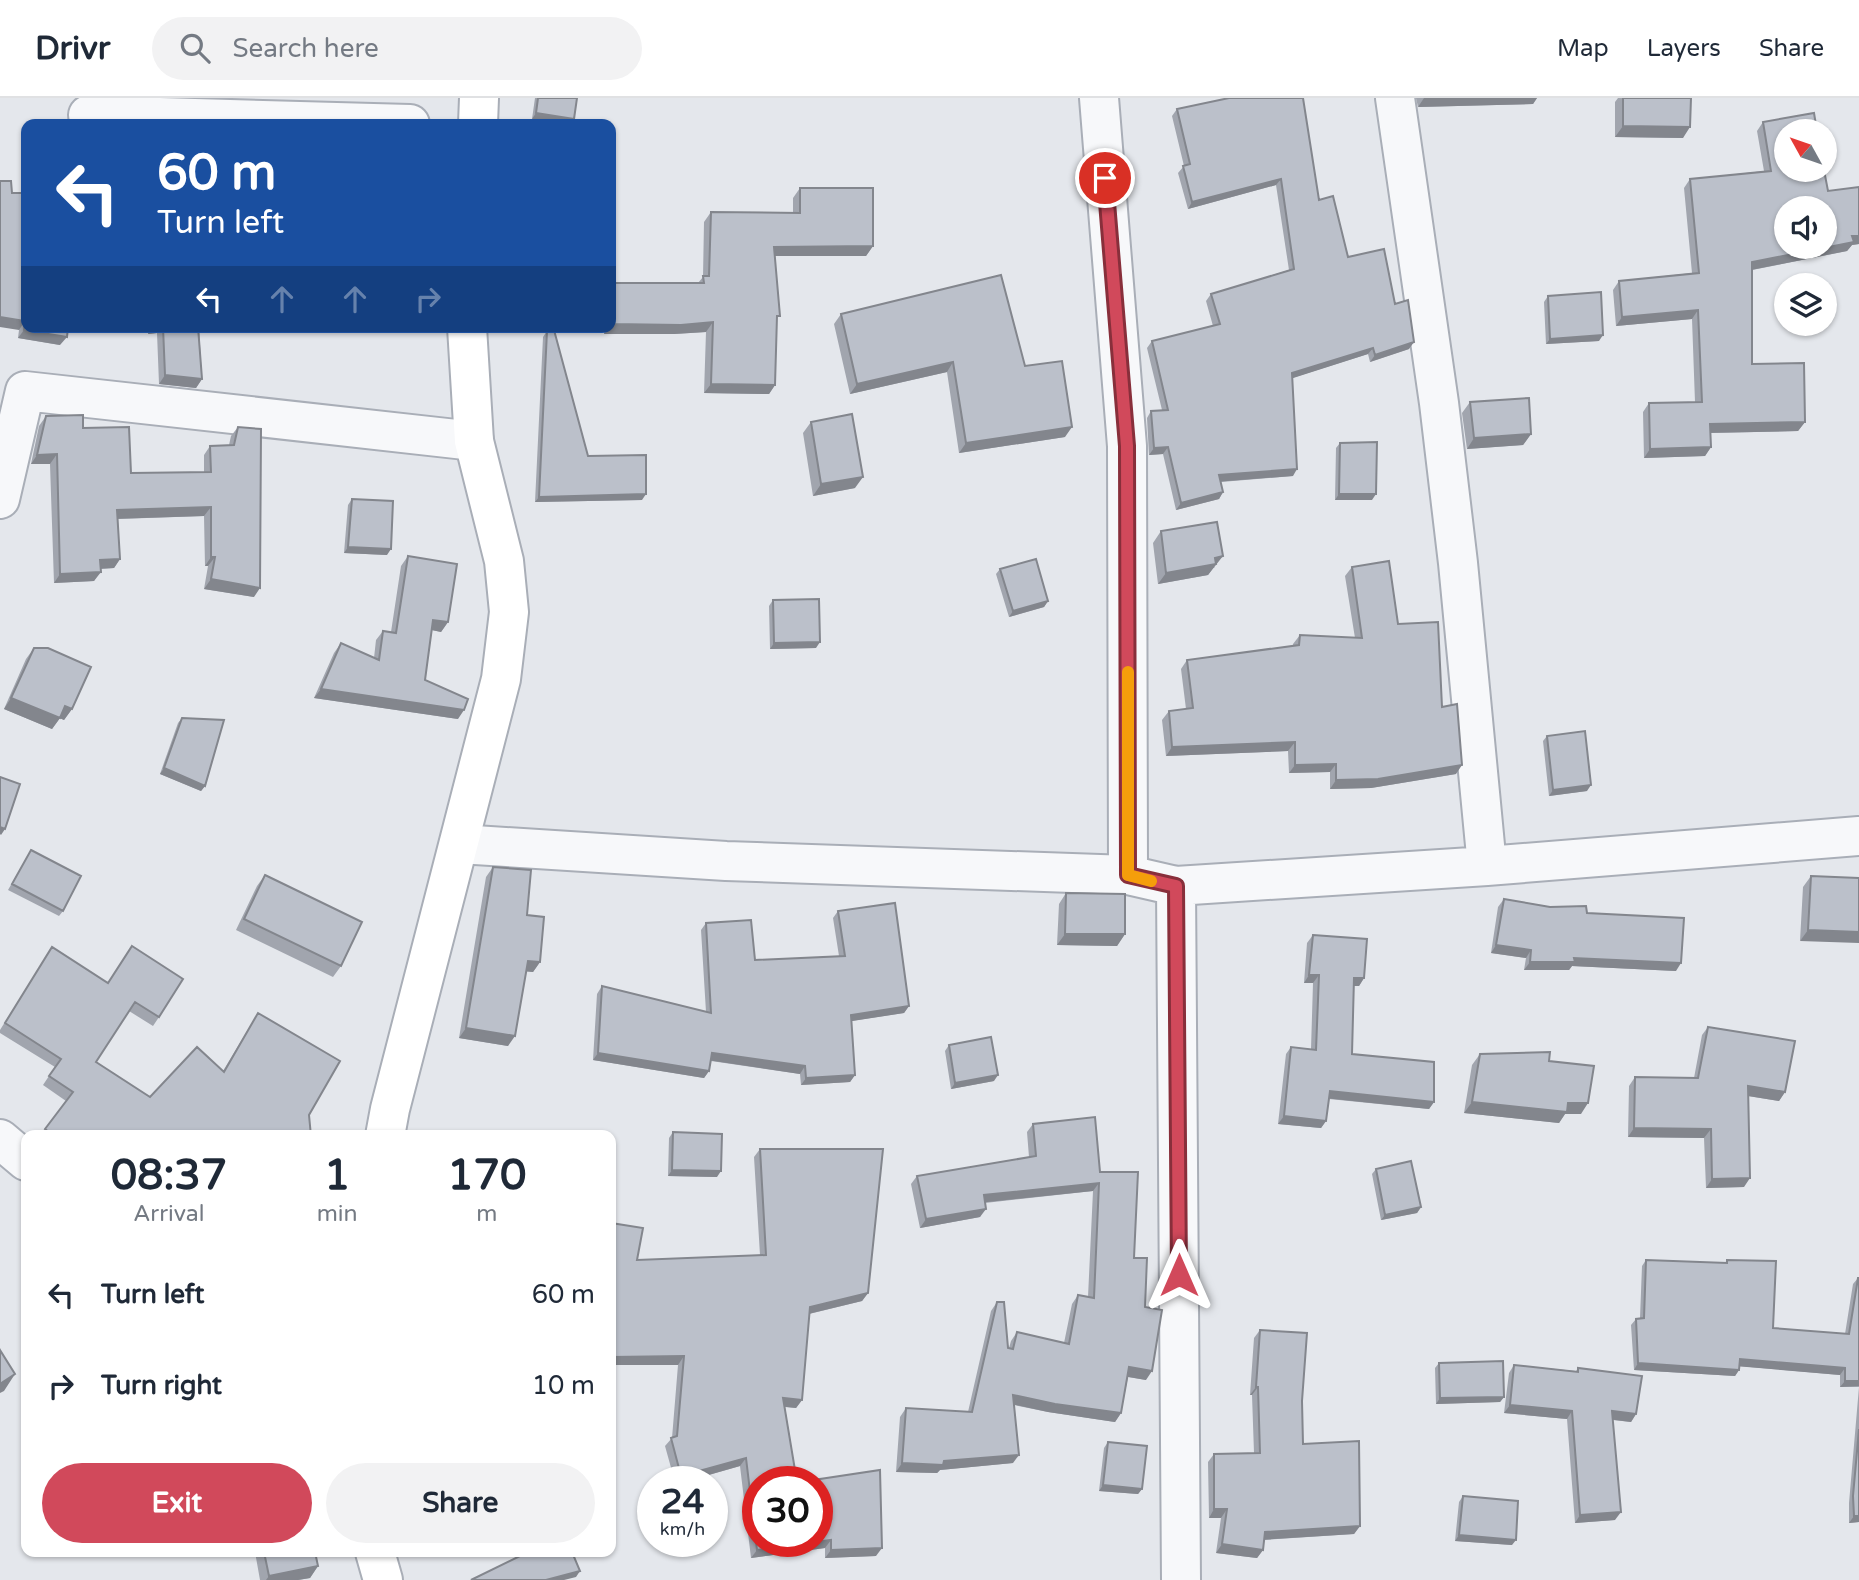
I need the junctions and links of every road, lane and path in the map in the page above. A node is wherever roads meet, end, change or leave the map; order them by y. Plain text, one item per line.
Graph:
1 (479, 98) edge
2 (1099, 98) edge
3 (1395, 98) edge
4 (88, 115) dead end
5 (231, 119) edge
6 (478, 119) edge
7 (467, 333) edge
8 (474, 441) junction
9 (0, 499) edge
10 (1859, 836) edge
11 (459, 844) junction
12 (1487, 866) junction
13 (1128, 875) junction
14 (1176, 886) junction
15 (386, 1130) edge
16 (0, 1139) edge
17 (21, 1157) edge
18 (376, 1557) edge
19 (383, 1580) edge
20 (1181, 1580) edge

1 - 6 street
2 - 13 street
3 - 12 street
4 - 5 street
7 - 8 street
8 - 9 street
8 - 11 street
10 - 12 street
11 - 13 street
11 - 15 street
12 - 14 street
13 - 14 street
14 - 20 street
16 - 17 street
18 - 19 street

